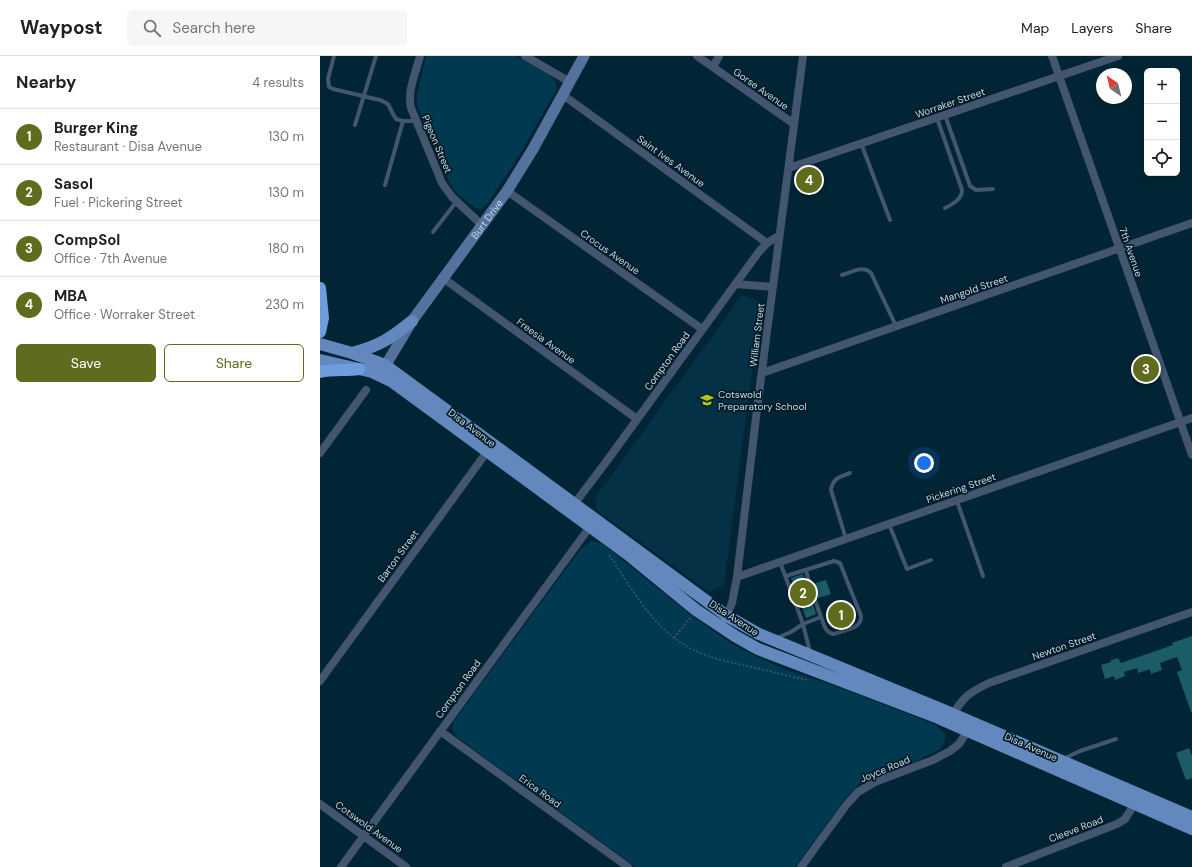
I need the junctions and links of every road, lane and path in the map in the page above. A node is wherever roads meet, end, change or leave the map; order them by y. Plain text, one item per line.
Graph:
1 (334, 56) edge
2 (376, 56) edge
3 (420, 56) edge
4 (525, 56) edge
5 (584, 56) edge
6 (697, 56) edge
7 (719, 56) edge
8 (803, 56) edge
9 (1052, 56) edge
10 (1118, 56) edge
11 (713, 67) junction
12 (1059, 76) junction
13 (570, 82) junction
14 (364, 95) junction
15 (564, 95) junction
16 (941, 116) junction
17 (403, 121) junction
18 (416, 121) junction
19 (794, 124) junction
20 (355, 125) dead end
21 (861, 143) junction
22 (789, 168) junction
23 (385, 185) dead end
24 (993, 189) dead end
25 (507, 191) junction
26 (457, 201) junction
27 (945, 208) dead end
28 (890, 220) dead end
29 (1192, 223) edge
30 (483, 226) junction
31 (433, 232) dead end
32 (779, 236) junction
33 (767, 243) junction
34 (1120, 249) junction
35 (842, 275) dead end
36 (443, 278) junction
37 (736, 284) junction
38 (773, 287) junction
39 (320, 288) edge
40 (412, 321) junction
41 (896, 327) junction
42 (702, 329) junction
43 (320, 332) edge
44 (320, 344) edge
45 (352, 353) junction
46 (320, 360) edge
47 (360, 369) junction
48 (383, 370) junction
49 (320, 372) edge
50 (762, 373) junction
51 (366, 390) dead end
52 (1192, 418) edge
53 (637, 419) junction
54 (1180, 422) junction
55 (490, 448) junction
56 (320, 453) edge
57 (1192, 455) edge
58 (850, 473) dead end
59 (957, 500) junction
60 (572, 507) junction
61 (592, 523) junction
62 (889, 524) junction
63 (846, 539) junction
64 (609, 555) dead end
65 (931, 560) dead end
66 (780, 561) junction
67 (806, 570) junction
68 (786, 576) junction
69 (983, 576) dead end
70 (737, 577) junction
71 (810, 586) dead end
72 (815, 600) dead end
73 (1192, 612) edge
74 (692, 616) dead end
75 (728, 616) junction
76 (821, 617) junction
77 (803, 624) junction
78 (720, 626) junction
79 (674, 638) junction
80 (771, 639) junction
81 (811, 656) junction
82 (807, 680) dead end
83 (320, 681) edge
84 (951, 718) junction
85 (970, 727) junction
86 (440, 731) junction
87 (1116, 739) dead end
88 (1061, 761) junction
89 (1138, 799) junction
90 (322, 808) edge
91 (1192, 817) edge
92 (1192, 829) edge
93 (364, 836) junction
94 (340, 867) edge
95 (406, 867) edge
96 (628, 867) edge
97 (801, 867) edge
98 (1006, 867) edge

1 - 14 lane
2 - 14 lane
3 - 18 street, Pigeon Street
4 - 13 street
5 - 13 street, Burt Drive
6 - 11 street, Gorse Avenue
7 - 11 street
8 - 19 street, William Street
9 - 12 street, 7th Avenue
10 - 12 street, Worraker Street
11 - 19 street, Gorse Avenue
12 - 16 street, Worraker Street
12 - 34 street, 7th Avenue
13 - 15 street, Burt Drive
14 - 17 lane
14 - 20 lane
15 - 25 street, Burt Drive
15 - 33 street, Saint Ives Avenue
16 - 21 street, Worraker Street
16 - 24 lane
16 - 27 lane
17 - 18 lane
17 - 23 lane
18 - 26 street, Pigeon Street
19 - 22 street, William Street
21 - 22 street, Worraker Street
21 - 28 lane
22 - 32 street, William Street
25 - 30 street, Burt Drive
25 - 42 street, Crocus Avenue
26 - 30 street, Pigeon Street
26 - 31 lane
29 - 34 street, Mangold Street
30 - 36 street, Burt Drive
32 - 33 street, Compton Road
32 - 38 street, William Street
33 - 37 street, Compton Road
34 - 41 street, Mangold Street
34 - 54 street, 7th Avenue
35 - 41 lane
36 - 40 street, Burt Drive
36 - 53 street, Freesia Avenue
37 - 38 street
37 - 42 street, Compton Road
38 - 50 street, William Street
39 - 43 highway
40 - 45 main road
40 - 48 street, Burt Drive
41 - 50 street, Mangold Street
42 - 53 street, Compton Road
44 - 45 main road, Disa Avenue
45 - 48 main road, Disa Avenue
46 - 47 main road, Disa Avenue
47 - 48 main road, Disa Avenue
47 - 49 highway
48 - 55 main road, Disa Avenue
50 - 70 street, William Street
51 - 56 street
52 - 54 street, Pickering Street
53 - 60 street, Compton Road
54 - 57 street, 7th Avenue
54 - 59 street, Pickering Street
55 - 60 main road, Disa Avenue
55 - 83 street, Barton Street
58 - 63 lane
59 - 62 street, Pickering Street
59 - 69 lane
60 - 61 main road, Disa Avenue
61 - 75 main road, Disa Avenue
61 - 78 main road, Disa Avenue
61 - 86 street, Compton Road
62 - 63 street, Pickering Street
62 - 65 lane
63 - 66 street, Pickering Street
64 - 79 path
66 - 68 lane
66 - 70 street, Pickering Street
67 - 68 lane
67 - 71 lane
67 - 76 lane
68 - 77 lane
70 - 75 street, William Street
72 - 76 lane
73 - 84 street, Newton Street
74 - 79 path
75 - 78 street
75 - 80 main road, Disa Avenue
76 - 77 lane
77 - 80 lane
77 - 81 lane
78 - 84 main road, Disa Avenue
79 - 82 path
80 - 81 main road, Disa Avenue
81 - 84 main road, Disa Avenue
84 - 85 main road, Disa Avenue
85 - 88 main road, Disa Avenue
85 - 89 main road, Disa Avenue
85 - 97 street, Joyce Road
86 - 93 street, Compton Road
86 - 96 street, Erica Road
87 - 88 lane
88 - 89 main road, Disa Avenue
89 - 91 main road, Disa Avenue
89 - 92 main road, Disa Avenue
89 - 98 street, Cleeve Road
90 - 93 street, Cotswold Avenue
93 - 94 street, Compton Road
93 - 95 street, Cotswold Avenue

